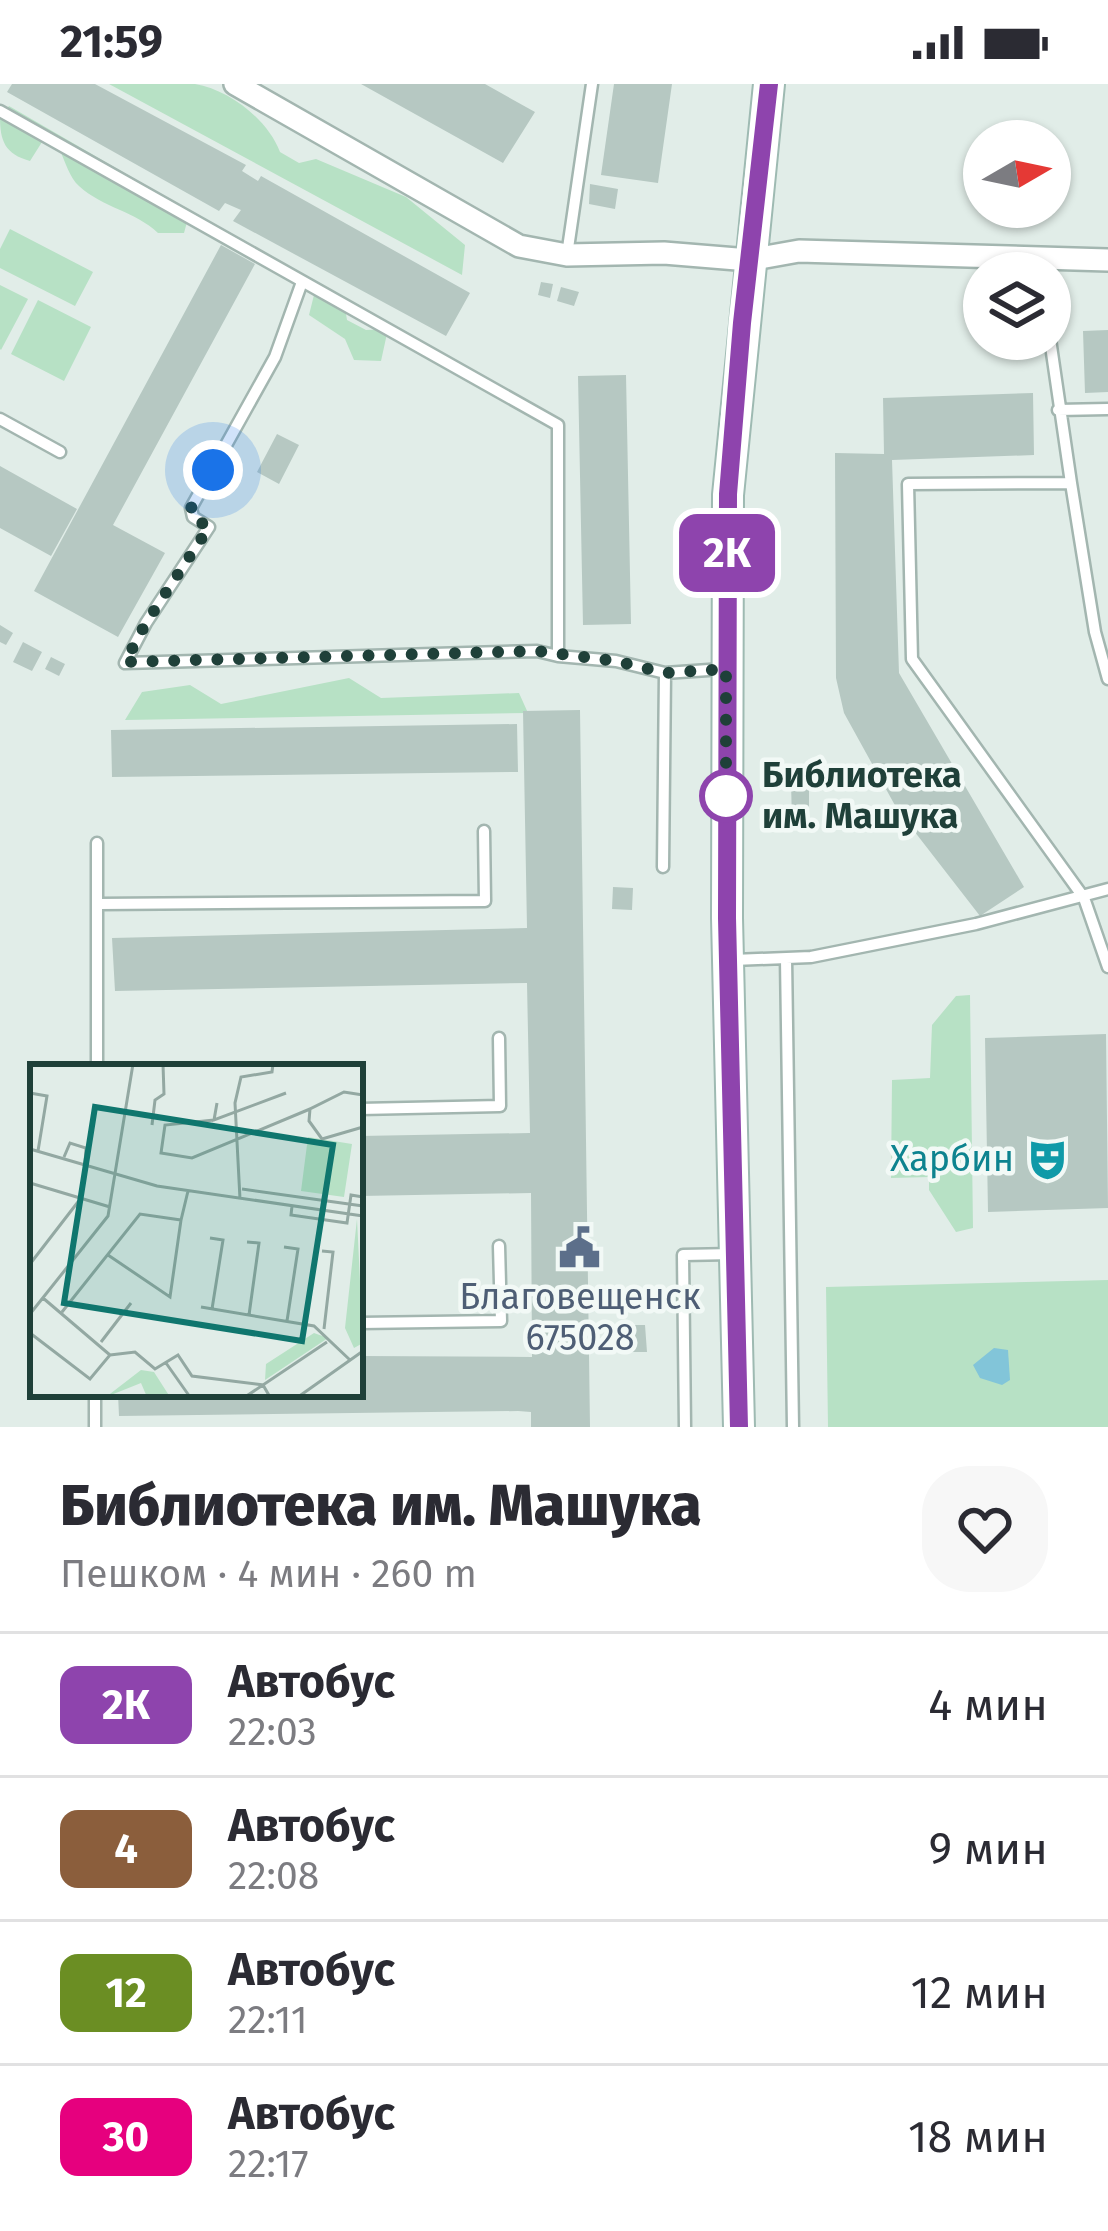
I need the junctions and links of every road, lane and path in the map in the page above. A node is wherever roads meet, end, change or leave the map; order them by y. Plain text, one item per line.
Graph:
1 (235, 84) edge
2 (769, 84) edge
3 (590, 85) edge
4 (0, 111) edge
5 (567, 255) junction
6 (749, 260) junction
7 (1108, 260) edge
8 (963, 262) edge
9 (1071, 264) edge
10 (302, 282) junction
11 (1052, 360) edge
12 (1108, 409) edge
13 (1058, 410) junction
14 (0, 419) edge
15 (60, 452) dead end
16 (1071, 483) junction
17 (558, 656) junction
18 (726, 669) junction
19 (665, 673) junction
20 (1108, 679) edge
21 (484, 831) dead end
22 (97, 843) dead end
23 (663, 867) dead end
24 (1108, 889) edge
25 (1084, 898) junction
26 (99, 904) junction
27 (786, 959) junction
28 (730, 960) junction
29 (1108, 967) edge
30 (499, 1038) dead end
31 (97, 1064) edge
32 (363, 1109) edge
33 (500, 1246) dead end
34 (736, 1254) junction
35 (363, 1323) edge
36 (685, 1427) edge
37 (739, 1427) edge
38 (793, 1427) edge

1 - 5 street
2 - 6 main road
3 - 5 lane
4 - 10 lane
5 - 6 street
6 - 8 street
6 - 18 main road
7 - 9 street
10 - 17 lane
10 - 17 lane
11 - 13 lane
12 - 13 lane
13 - 16 lane
14 - 15 lane
16 - 20 lane
16 - 25 lane
17 - 19 lane
18 - 19 lane
18 - 28 main road
19 - 23 lane
21 - 26 lane
22 - 26 lane
24 - 25 lane
25 - 27 lane
25 - 29 lane
26 - 31 lane
27 - 28 lane
27 - 38 lane
28 - 34 main road
30 - 32 lane
33 - 35 lane
34 - 36 lane
34 - 37 main road

